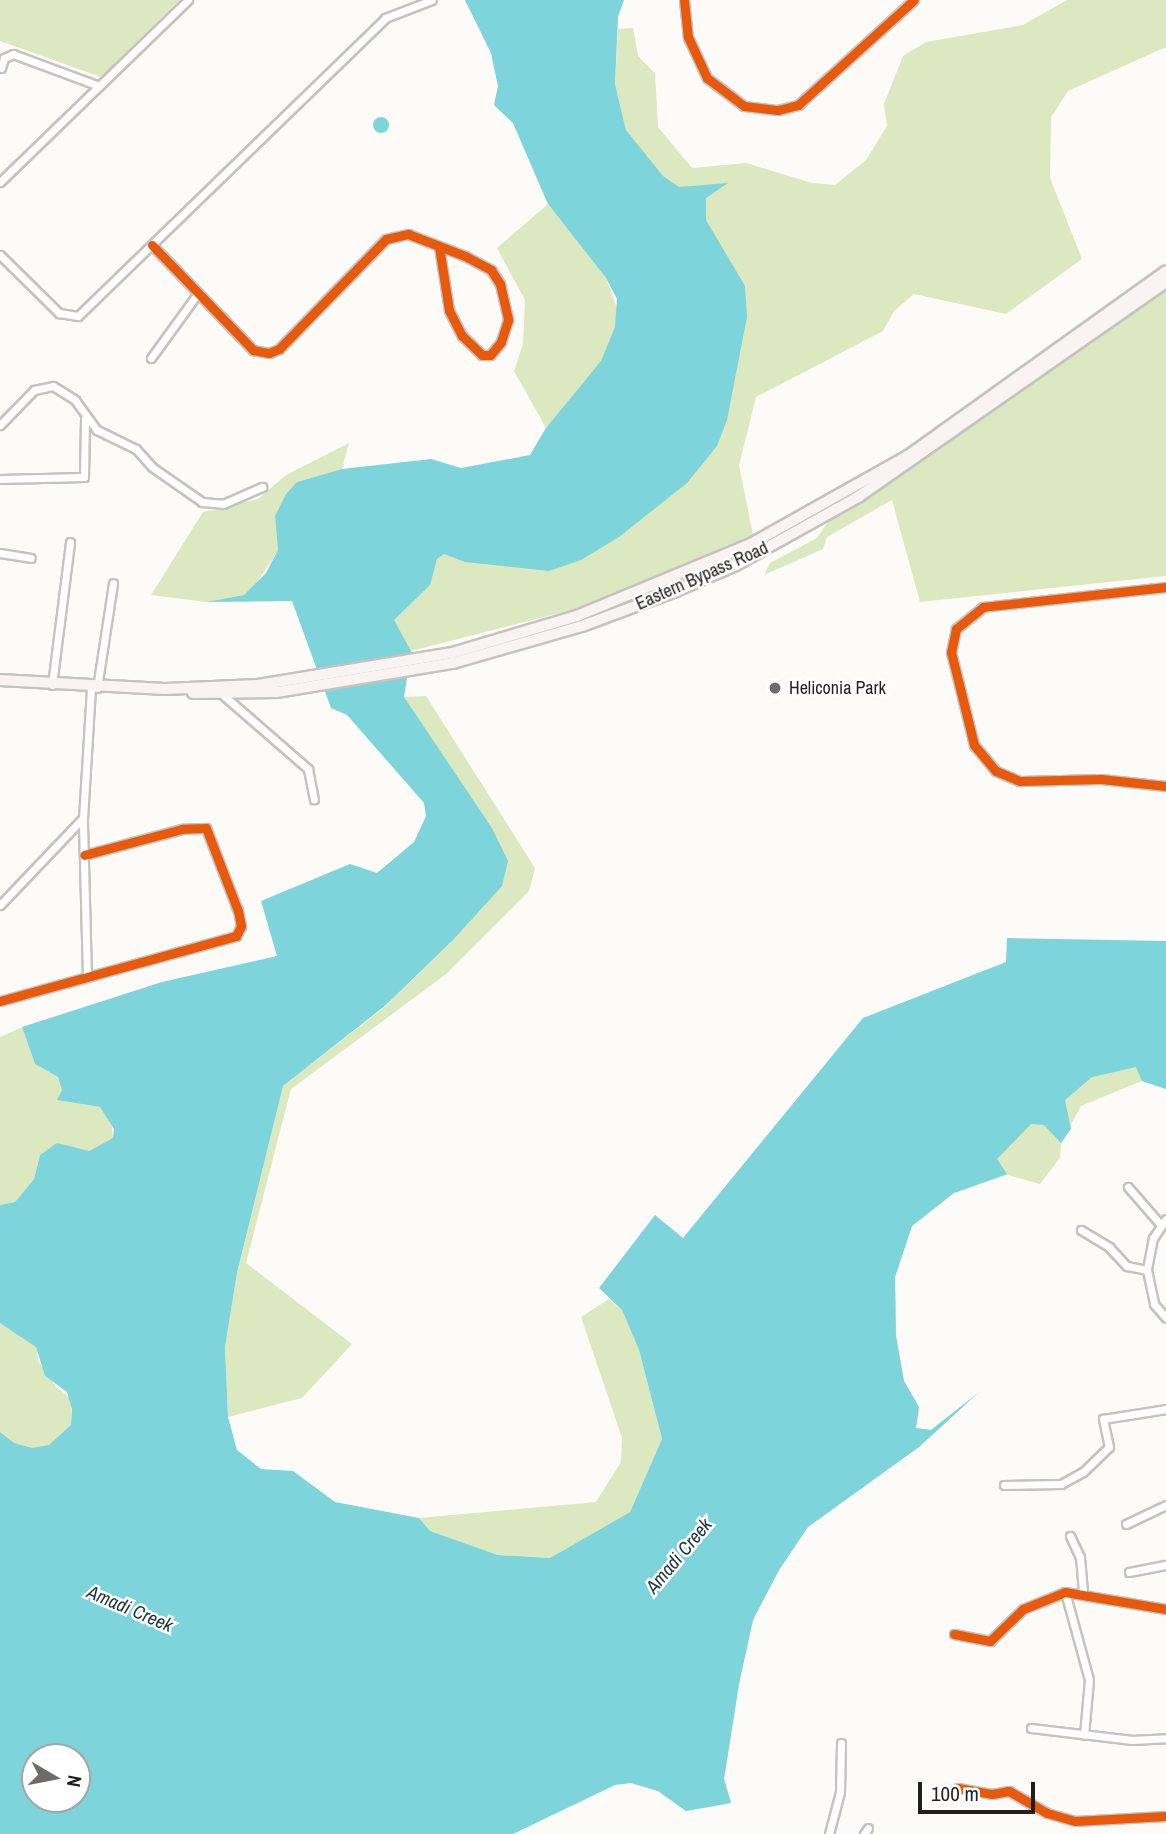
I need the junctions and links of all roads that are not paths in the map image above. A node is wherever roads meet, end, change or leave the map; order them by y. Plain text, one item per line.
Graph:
1 (188, 0) edge
2 (432, 0) edge
3 (684, 0) edge
4 (914, 0) edge
5 (1, 68) edge
6 (99, 86) junction
7 (0, 182) edge
8 (152, 245) junction
9 (439, 247) junction
10 (0, 255) edge
11 (1166, 271) edge
12 (1166, 282) edge
13 (198, 293) junction
14 (151, 358) dead end
15 (85, 418) junction
16 (0, 425) edge
17 (0, 479) edge
18 (262, 486) dead end
19 (70, 542) dead end
20 (0, 553) edge
21 (31, 558) dead end
22 (113, 583) dead end
23 (1166, 587) edge
24 (452, 658) junction
25 (0, 680) edge
26 (52, 685) junction
27 (94, 688) junction
28 (276, 688) junction
29 (168, 690) junction
30 (223, 695) junction
31 (1166, 786) edge
32 (314, 799) dead end
33 (83, 819) junction
34 (84, 855) junction
35 (0, 905) edge
36 (87, 977) junction
37 (0, 1001) edge
38 (1128, 1187) dead end
39 (1163, 1222) edge
40 (1081, 1230) dead end
41 (1147, 1270) junction
42 (1166, 1318) edge
43 (1166, 1409) edge
44 (1004, 1485) dead end
45 (1166, 1505) edge
46 (1126, 1524) dead end
47 (1070, 1536) dead end
48 (1166, 1565) edge
49 (1129, 1572) dead end
50 (1065, 1592) junction
51 (1083, 1593) junction
52 (1166, 1609) edge
53 (954, 1634) dead end
54 (1031, 1728) dead end
55 (1084, 1735) junction
56 (1166, 1738) edge
57 (841, 1743) dead end
58 (958, 1788) dead end
59 (1166, 1816) edge
60 (829, 1834) edge

1 - 6 street
2 - 8 street
3 - 4 street
5 - 6 street
6 - 7 street
8 - 10 street
8 - 13 street
9 - 9 street
9 - 13 street
11 - 24 main road, Eastern Bypass Road
12 - 24 main road, Eastern Bypass Road
13 - 14 street
15 - 16 street
15 - 17 street
15 - 18 street
19 - 26 street
20 - 21 street
22 - 27 street
23 - 31 street
24 - 28 main road, Eastern Bypass Road
25 - 26 main road, Eastern Bypass Road
26 - 27 main road, Eastern Bypass Road
27 - 29 main road, Eastern Bypass Road
27 - 33 street
28 - 29 main road, Eastern Bypass Road
28 - 30 main road, Eastern Bypass Road
29 - 30 main road, Eastern Bypass Road
30 - 32 street
33 - 34 street
33 - 35 street
34 - 36 street
34 - 36 street
36 - 37 street
38 - 39 street
39 - 41 street
40 - 41 street
41 - 42 street
43 - 44 street
45 - 46 street
47 - 51 street
48 - 49 street
50 - 51 street
50 - 53 street
50 - 55 street
51 - 52 street
54 - 55 street
55 - 56 street
57 - 60 street
58 - 59 street

